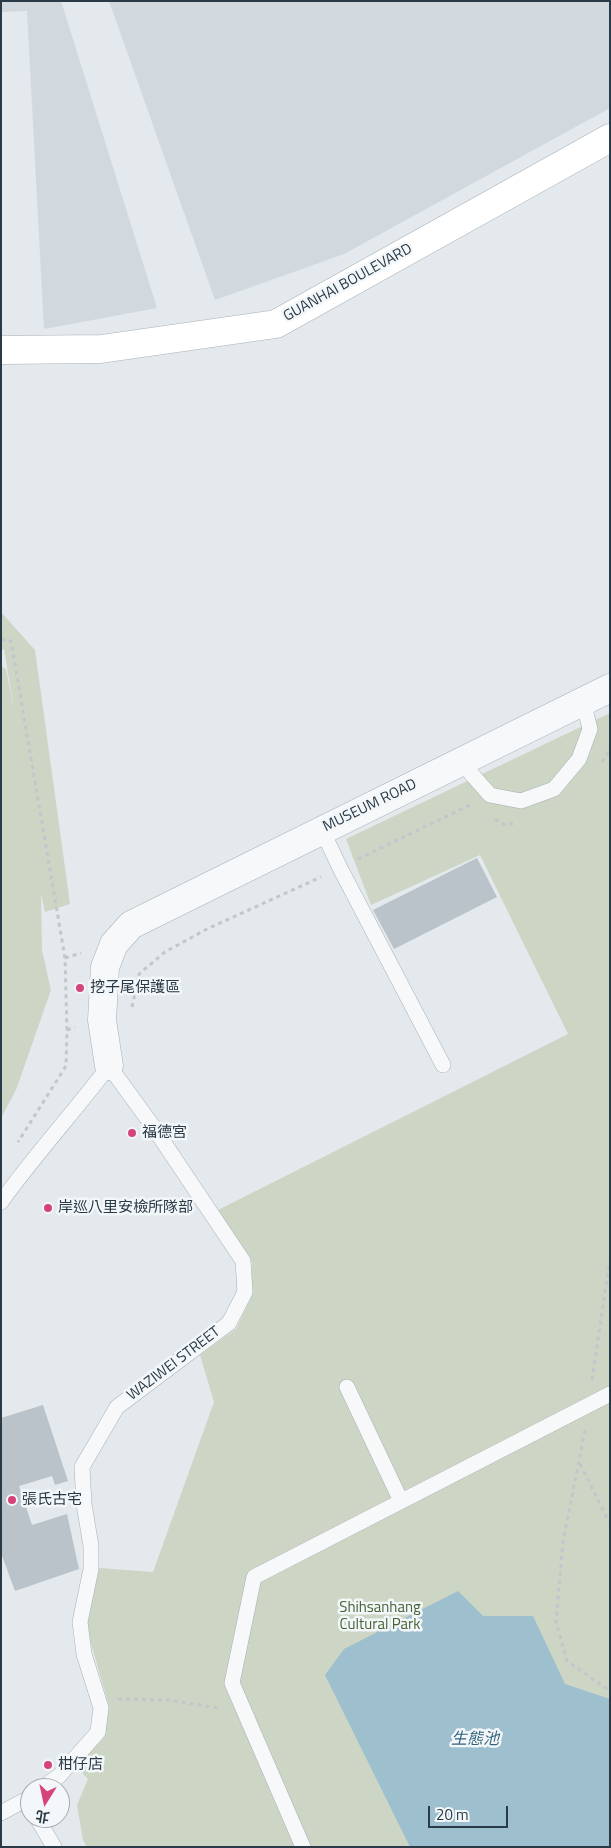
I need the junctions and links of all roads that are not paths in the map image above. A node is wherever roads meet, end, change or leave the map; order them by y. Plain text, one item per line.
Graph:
1 (610, 138) edge
2 (1, 350) edge
3 (610, 688) edge
4 (584, 702) junction
5 (461, 762) junction
6 (322, 830) junction
7 (131, 925) joint
8 (443, 1065) dead end
9 (109, 1066) junction
10 (1, 1202) edge
11 (347, 1387) dead end
12 (610, 1394) edge
13 (402, 1501) junction
14 (56, 1778) edge
15 (20, 1804) edge
16 (1, 1813) edge
17 (44, 1828) edge
18 (54, 1847) edge
19 (303, 1847) edge

1 - 2 street, GUANHAI BOULEVARD
3 - 4 street, MUSEUM ROAD
4 - 5 street, MUSEUM ROAD
4 - 5 lane
5 - 6 street, MUSEUM ROAD
6 - 7 street, MUSEUM ROAD
6 - 8 lane
7 - 9 street, WAZIWEI STREET
9 - 10 lane
9 - 14 lane, WAZIWEI STREET
11 - 13 lane
12 - 13 lane
13 - 19 lane
15 - 16 lane
17 - 18 lane

